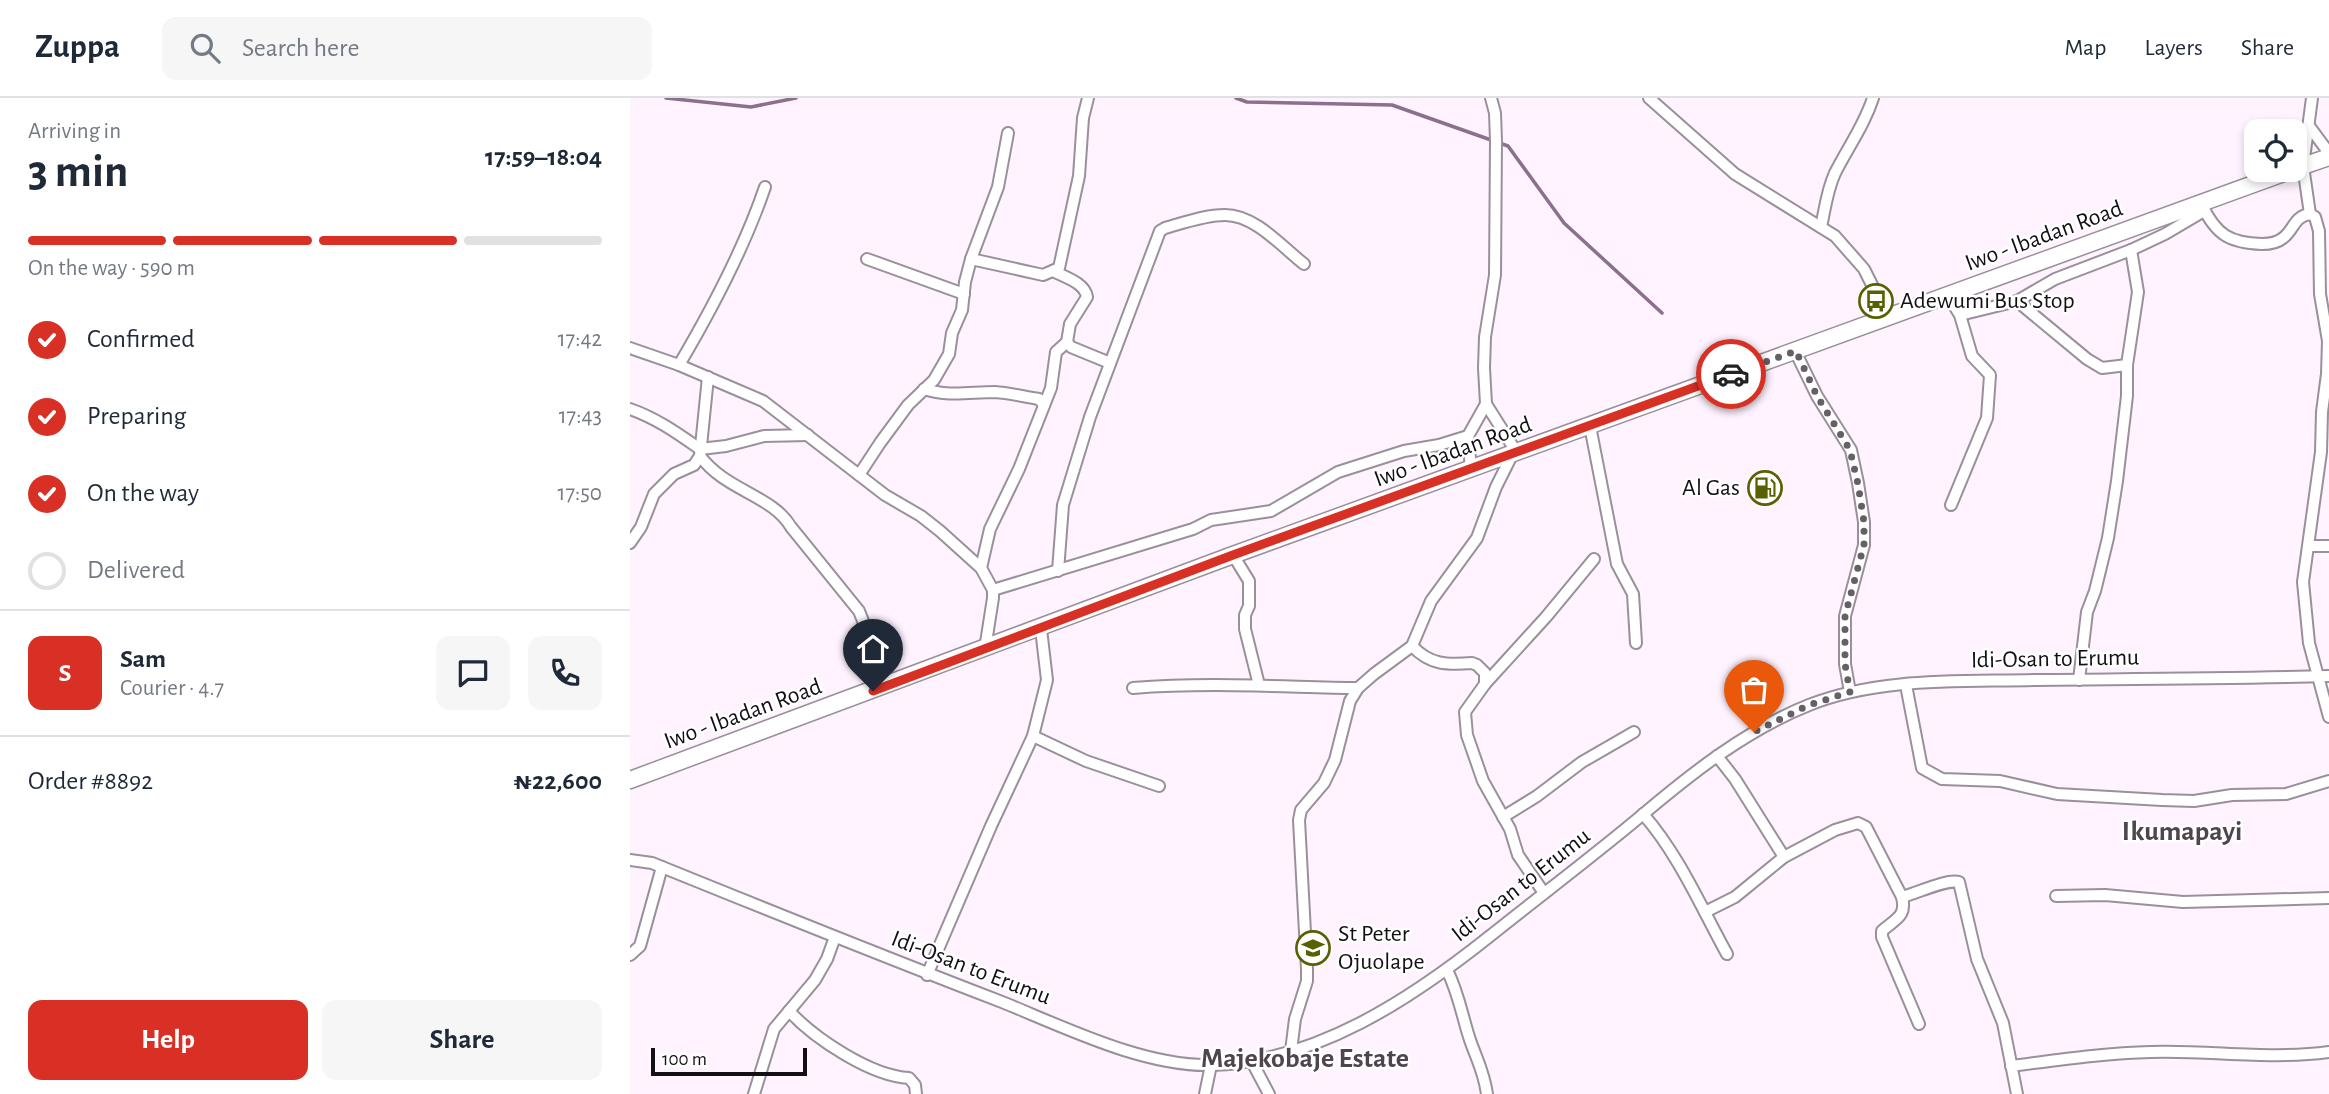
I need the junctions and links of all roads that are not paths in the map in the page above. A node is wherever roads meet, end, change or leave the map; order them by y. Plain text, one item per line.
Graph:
1 (1088, 98) edge
2 (1491, 98) edge
3 (1649, 98) edge
4 (1873, 98) edge
5 (2312, 98) edge
6 (2309, 126) junction
7 (2307, 132) edge
8 (1008, 133) dead end
9 (2329, 155) edge
10 (2307, 164) edge
11 (2262, 182) edge
12 (2300, 182) edge
13 (765, 187) dead end
14 (2202, 207) junction
15 (2310, 214) junction
16 (1821, 227) junction
17 (2131, 250) junction
18 (971, 258) junction
19 (867, 259) dead end
20 (1304, 264) dead end
21 (1053, 271) junction
22 (964, 294) junction
23 (1948, 296) junction
24 (2017, 301) junction
25 (1960, 315) junction
26 (1888, 317) junction
27 (1067, 342) junction
28 (630, 348) edge
29 (1796, 351) junction
30 (1111, 363) junction
31 (678, 365) junction
32 (2127, 365) junction
33 (2328, 374) edge
34 (708, 377) junction
35 (924, 389) junction
36 (1486, 404) junction
37 (1044, 405) junction
38 (630, 410) edge
39 (1590, 426) junction
40 (808, 435) junction
41 (1468, 436) junction
42 (700, 453) junction
43 (1514, 454) junction
44 (1471, 470) junction
45 (859, 475) junction
46 (1951, 505) dead end
47 (630, 543) edge
48 (2309, 546) junction
49 (2329, 546) edge
50 (1233, 555) junction
51 (1594, 559) dead end
52 (981, 568) junction
53 (1058, 571) junction
54 (993, 590) junction
55 (1041, 629) junction
56 (1636, 643) dead end
57 (1412, 646) junction
58 (985, 649) junction
59 (2324, 677) edge
60 (2079, 680) junction
61 (1485, 684) junction
62 (1259, 685) junction
63 (1906, 685) junction
64 (1133, 688) dead end
65 (1358, 688) junction
66 (873, 691) junction
67 (1850, 692) junction
68 (2329, 717) edge
69 (1634, 732) dead end
70 (1033, 736) junction
71 (1717, 757) junction
72 (630, 780) edge
73 (2329, 781) edge
74 (1159, 786) dead end
75 (1643, 814) junction
76 (1503, 817) junction
77 (1784, 858) junction
78 (630, 860) edge
79 (662, 867) junction
80 (1544, 893) junction
81 (2056, 895) dead end
82 (1902, 897) junction
83 (2329, 898) edge
84 (1705, 912) junction
85 (835, 937) junction
86 (1727, 954) dead end
87 (630, 955) edge
88 (1447, 970) junction
89 (927, 975) junction
90 (789, 1011) junction
91 (1919, 1024) dead end
92 (1291, 1051) junction
93 (2329, 1052) edge
94 (1251, 1060) junction
95 (1211, 1065) junction
96 (2011, 1066) junction
97 (754, 1094) edge
98 (916, 1094) edge
99 (1205, 1094) edge
100 (1269, 1094) edge
101 (1487, 1094) edge
102 (2017, 1094) edge

1 - 21 street
2 - 36 street
3 - 16 street
4 - 16 street
5 - 6 street
6 - 7 street
6 - 9 street
8 - 18 street
9 - 10 main road, Iwo - Ibadan Road
11 - 14 main road, Iwo - Ibadan Road
12 - 15 street
13 - 31 street
14 - 15 street
14 - 17 street
14 - 23 main road, Iwo - Ibadan Road
15 - 33 street
16 - 26 street
17 - 24 street
17 - 32 street
18 - 21 street
18 - 22 street
19 - 22 street
20 - 30 street
21 - 27 street
22 - 35 street
23 - 25 street
23 - 26 main road, Iwo - Ibadan Road
24 - 25 street
24 - 32 street
25 - 46 street
26 - 29 main road, Iwo - Ibadan Road
27 - 30 street
27 - 37 street
28 - 31 street
29 - 39 main road, Iwo - Ibadan Road
29 - 67 street
30 - 53 street
31 - 34 street
32 - 60 street
33 - 48 street
34 - 40 street
34 - 42 street
35 - 37 street
35 - 45 street
36 - 41 street
36 - 43 street
37 - 52 street
38 - 42 street
39 - 43 main road, Iwo - Ibadan Road
39 - 56 street
40 - 42 street
40 - 45 street
41 - 44 street
41 - 53 street
42 - 47 street
42 - 66 street
43 - 44 main road, Iwo - Ibadan Road
43 - 57 street
44 - 50 main road, Iwo - Ibadan Road
45 - 52 street
48 - 49 street
48 - 59 street
50 - 55 main road, Iwo - Ibadan Road
50 - 62 street
51 - 61 street
52 - 54 street
53 - 54 street
54 - 58 street
55 - 58 main road, Iwo - Ibadan Road
55 - 70 street
57 - 61 street
57 - 65 street
58 - 66 main road, Iwo - Ibadan Road
59 - 60 street, Idi-Osan to Erumu
59 - 68 street
60 - 63 street, Idi-Osan to Erumu
61 - 76 street
62 - 64 street
62 - 65 street
63 - 67 street, Idi-Osan to Erumu
63 - 73 street
65 - 92 street
66 - 72 main road, Iwo - Ibadan Road
67 - 71 street, Idi-Osan to Erumu
69 - 76 street
70 - 74 street
70 - 89 street
71 - 75 street, Idi-Osan to Erumu
71 - 77 street
75 - 80 street, Idi-Osan to Erumu
75 - 84 street
76 - 80 street
77 - 82 street
77 - 84 street
78 - 79 street, Idi-Osan to Erumu
79 - 85 street, Idi-Osan to Erumu
79 - 87 street
80 - 88 street, Idi-Osan to Erumu
81 - 83 street
82 - 91 street
82 - 96 street
84 - 86 street
85 - 89 street, Idi-Osan to Erumu
85 - 90 street
88 - 92 street, Idi-Osan to Erumu
88 - 101 street
89 - 95 street, Idi-Osan to Erumu
90 - 97 street
90 - 98 street
92 - 94 street, Idi-Osan to Erumu
93 - 96 street
94 - 95 street, Idi-Osan to Erumu
94 - 100 street
95 - 99 street
96 - 102 street

